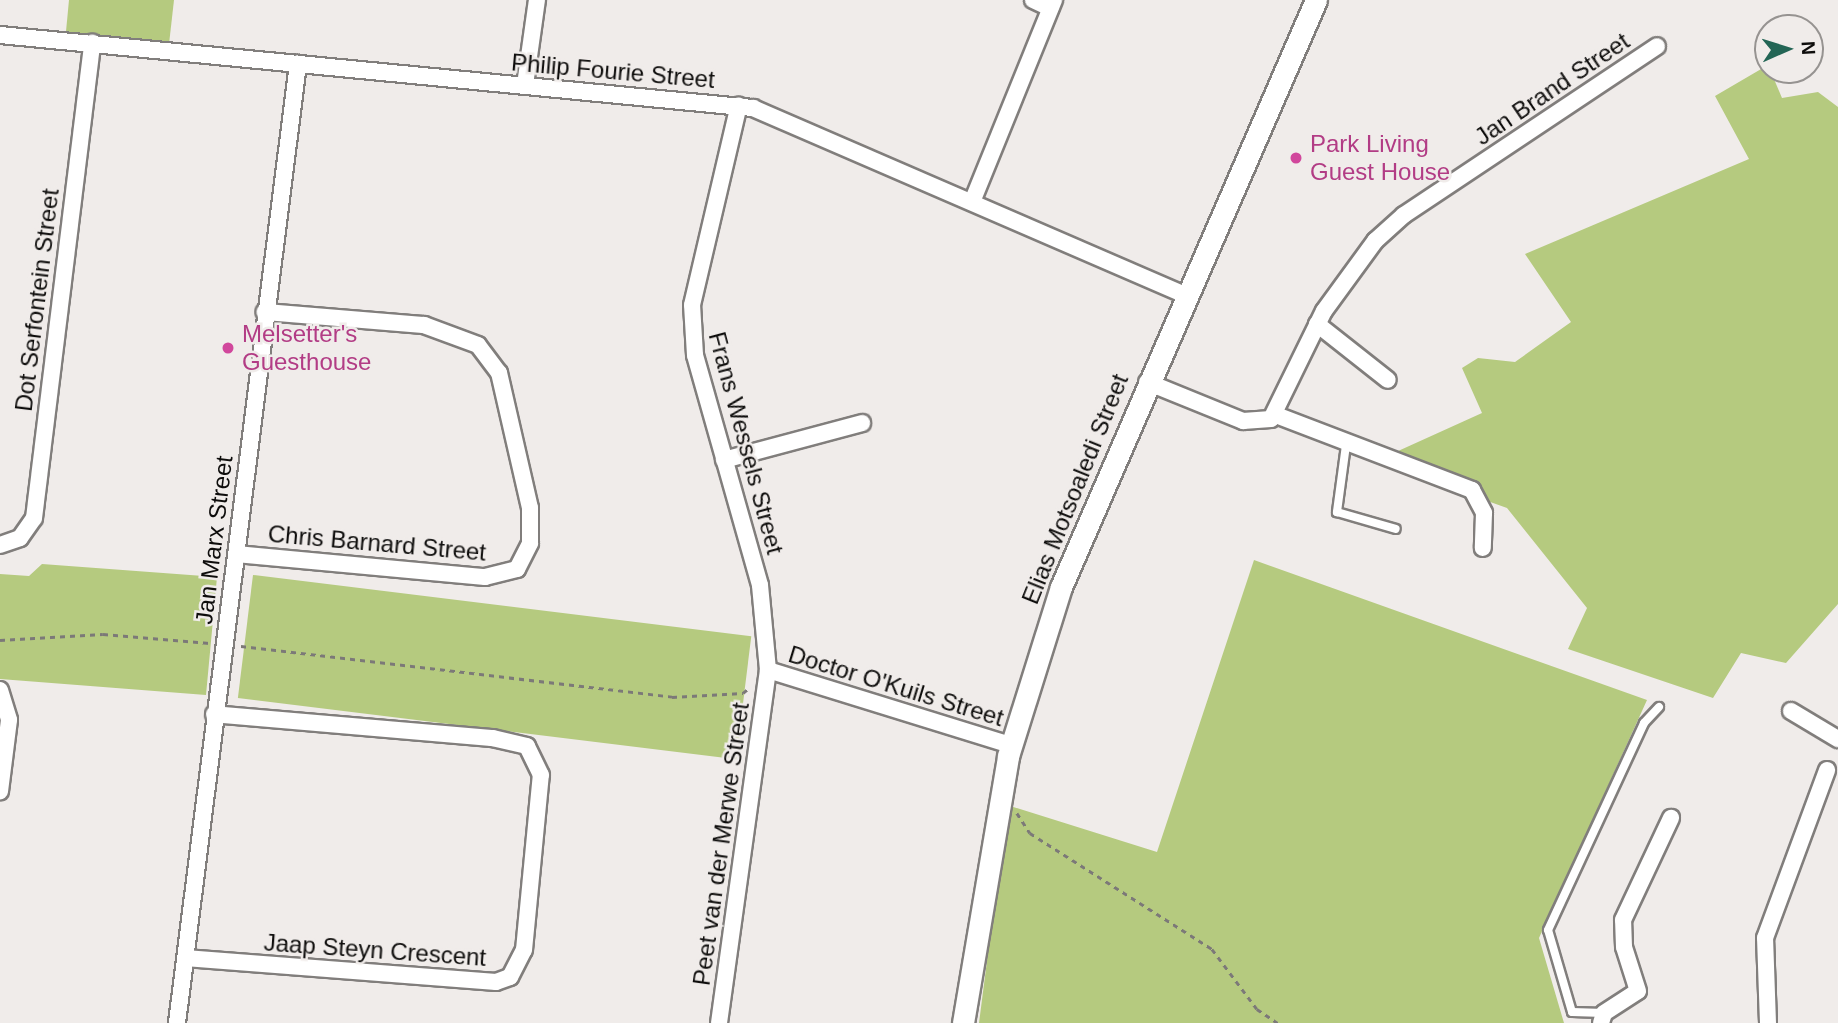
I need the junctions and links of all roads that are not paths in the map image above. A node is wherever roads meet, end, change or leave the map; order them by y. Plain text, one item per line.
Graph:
1 (537, 0) edge
2 (1033, 0) edge
3 (1316, 0) edge
4 (1052, 4) edge
5 (0, 35) edge
6 (92, 43) junction
7 (1657, 46) dead end
8 (298, 64) junction
9 (525, 85) junction
10 (739, 105) junction
11 (972, 202) junction
12 (1185, 295) junction
13 (265, 312) junction
14 (1317, 324) junction
15 (1388, 380) dead end
16 (1147, 382) junction
17 (1276, 415) junction
18 (862, 423) dead end
19 (1346, 445) junction
20 (724, 460) junction
21 (1396, 528) dead end
22 (0, 545) edge
23 (1483, 548) dead end
24 (236, 554) junction
25 (768, 670) junction
26 (0, 690) edge
27 (1659, 707) dead end
28 (1791, 711) dead end
29 (214, 713) junction
30 (1838, 739) edge
31 (1010, 745) junction
32 (1827, 770) dead end
33 (0, 791) edge
34 (1671, 818) dead end
35 (185, 958) junction
36 (1603, 1018) edge
37 (177, 1023) edge
38 (719, 1023) edge
39 (963, 1023) edge
40 (1768, 1023) edge

1 - 9 street
2 - 4 street
3 - 12 street, Elias Motsoaledi Street
4 - 11 street
5 - 6 street, Philip Fourie Street
6 - 8 street, Philip Fourie Street
6 - 22 street, Dot Serfontein Street
7 - 14 street, Jan Brand Street
8 - 9 street, Philip Fourie Street
8 - 13 street, Jan Marx Street
9 - 10 street, Philip Fourie Street
10 - 11 street, Philip Fourie Street
10 - 20 street, Frans Wessels Street
11 - 12 street, Philip Fourie Street
12 - 16 street, Elias Motsoaledi Street
13 - 24 street, Jan Marx Street
13 - 24 street, Chris Barnard Street
14 - 15 street
14 - 17 street, Jan Brand Street
16 - 17 street
16 - 31 street, Elias Motsoaledi Street
17 - 19 street
18 - 20 street
19 - 21 lane
19 - 23 street
20 - 25 street, Frans Wessels Street
24 - 29 street, Jan Marx Street
25 - 31 street, Doctor O'Kuils Street
25 - 38 street, Peet van der Merwe Street
26 - 33 street
27 - 36 lane
28 - 30 street
29 - 35 street, Jan Marx Street
29 - 35 street, Jaap Steyn Crescent
31 - 39 street, Elias Motsoaledi Street
32 - 40 street
34 - 36 street
35 - 37 street, Jan Marx Street

